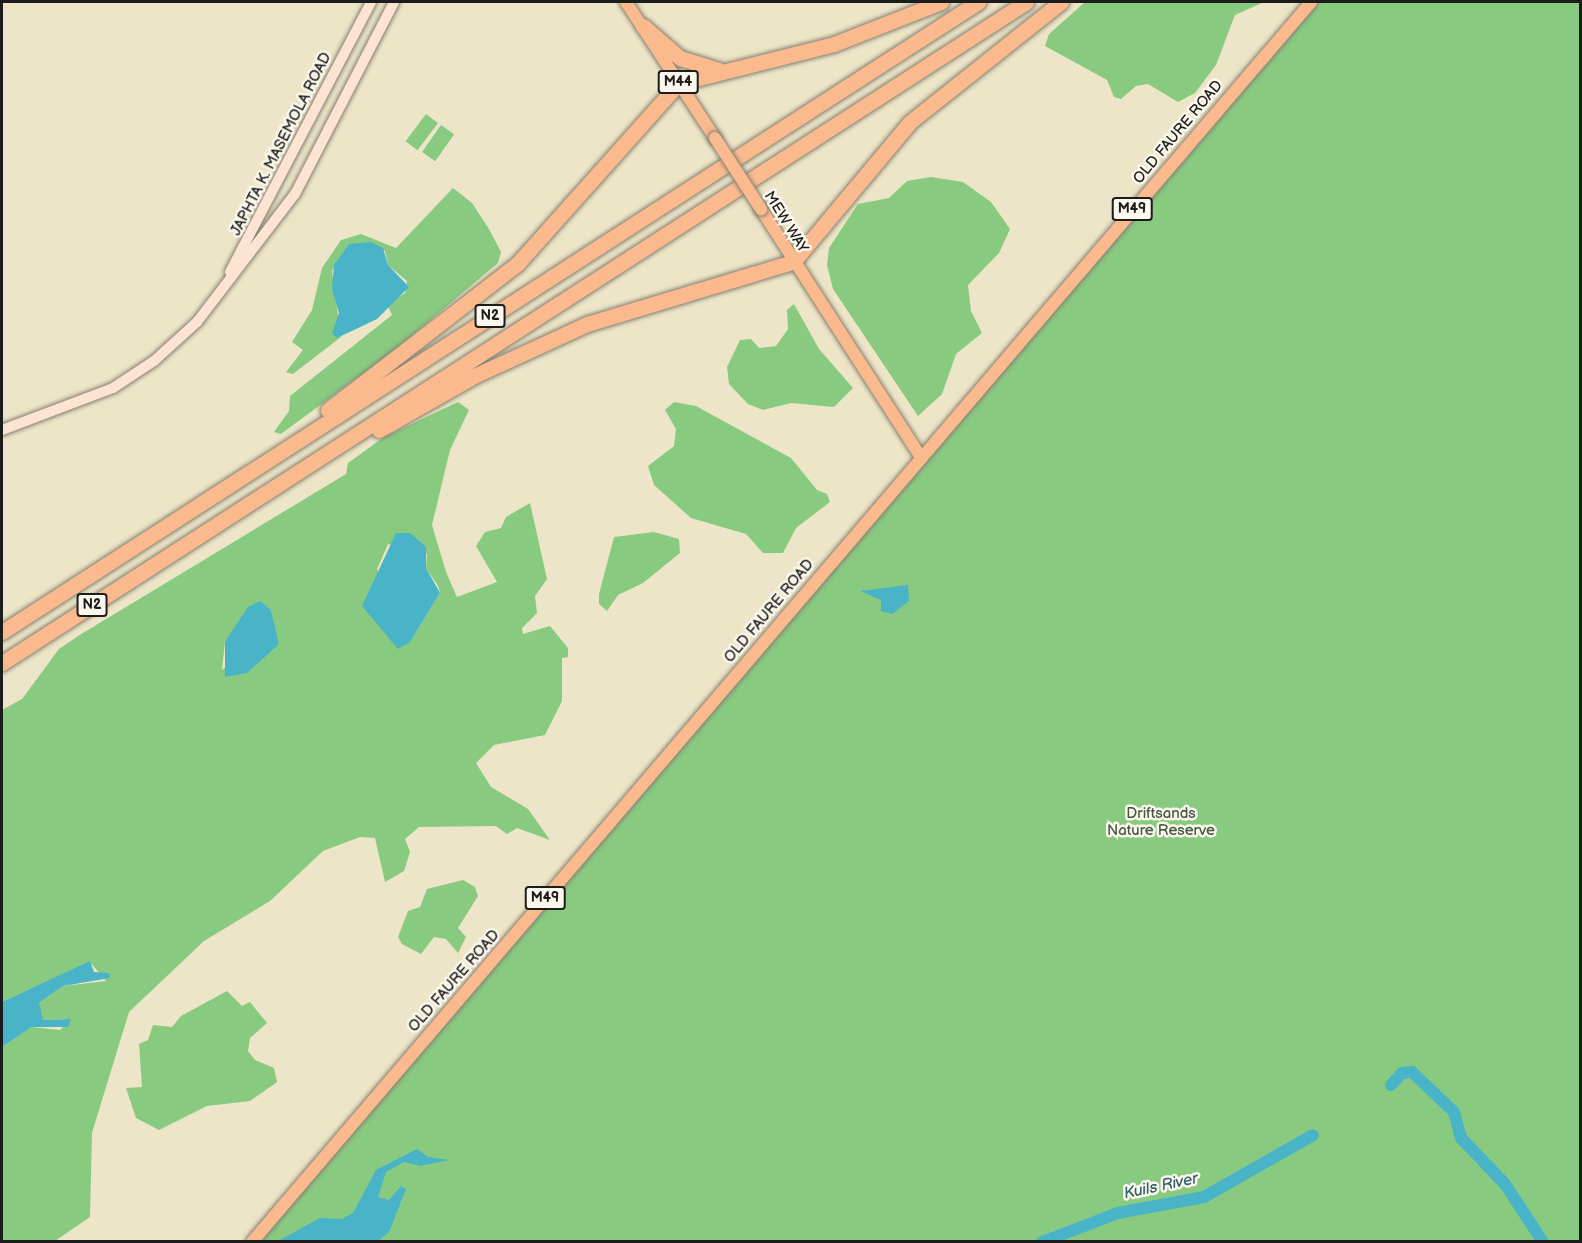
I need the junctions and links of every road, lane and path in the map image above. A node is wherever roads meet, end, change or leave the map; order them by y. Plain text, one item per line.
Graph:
1 (371, 2) edge
2 (394, 2) edge
3 (626, 2) edge
4 (941, 2) edge
5 (978, 2) edge
6 (1026, 2) edge
7 (1061, 2) edge
8 (1311, 2) edge
9 (642, 26) junction
10 (725, 71) junction
11 (679, 83) junction
12 (793, 262) junction
13 (216, 299) junction
14 (2, 430) edge
15 (276, 455) junction
16 (921, 457) junction
17 (258, 496) junction
18 (2, 632) edge
19 (2, 663) edge
20 (252, 1242) edge

1 - 13 main road, JAPHTA K. MASEMOLA ROAD
2 - 13 main road, JAPHTA K. MASEMOLA ROAD
3 - 9 main road, MEW WAY / M44
4 - 10 highway
5 - 15 highway, N2
6 - 17 highway, N2
7 - 12 highway
8 - 16 main road, OLD FAURE ROAD / M49
9 - 10 highway
9 - 11 main road, MEW WAY / M44
10 - 11 highway
11 - 12 main road, MEW WAY / M44, bridge
11 - 15 highway
12 - 16 main road, MEW WAY / M44
12 - 17 highway
13 - 14 main road, JAPHTA K. MASEMOLA ROAD
15 - 18 highway, N2
16 - 20 main road, OLD FAURE ROAD / M49
17 - 19 highway, N2

